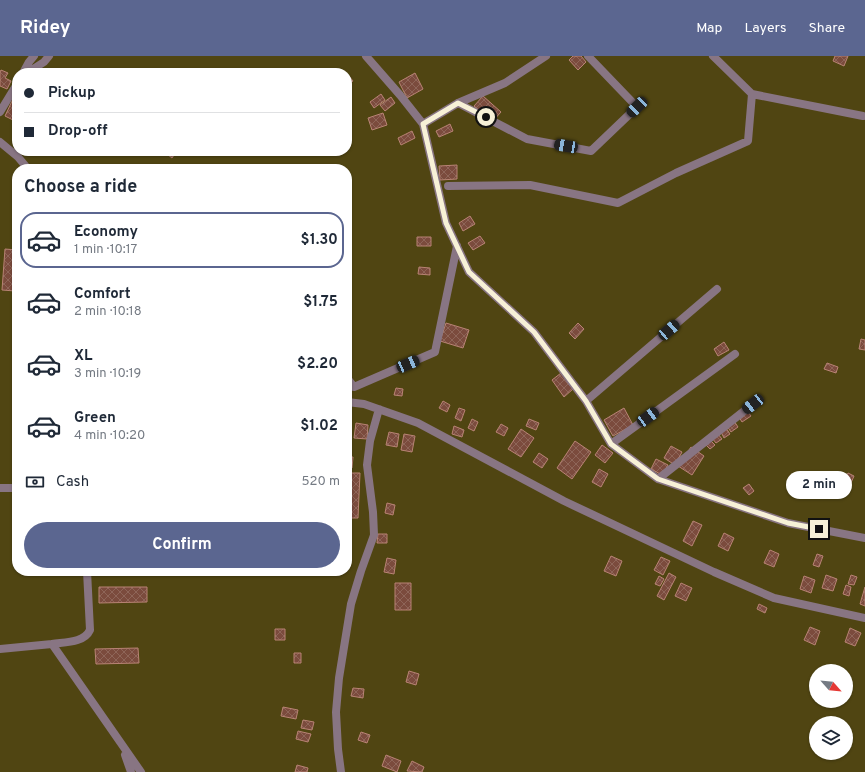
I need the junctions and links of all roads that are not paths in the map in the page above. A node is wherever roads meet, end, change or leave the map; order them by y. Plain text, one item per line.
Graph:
1 (34, 56) edge
2 (49, 56) edge
3 (366, 56) edge
4 (545, 56) edge
5 (588, 56) edge
6 (713, 56) edge
7 (26, 68) edge
8 (35, 68) edge
9 (12, 92) edge
10 (752, 94) junction
11 (458, 103) junction
12 (0, 112) edge
13 (863, 116) dead end
14 (423, 124) junction
15 (0, 142) edge
16 (12, 153) edge
17 (16, 156) edge
18 (23, 164) edge
19 (448, 186) dead end
20 (457, 246) junction
21 (717, 289) dead end
22 (735, 354) dead end
23 (352, 385) edge
24 (586, 401) junction
25 (352, 403) edge
26 (753, 404) dead end
27 (379, 409) junction
28 (611, 444) junction
29 (658, 479) junction
30 (0, 488) edge
31 (12, 488) edge
32 (865, 538) edge
33 (87, 576) edge
34 (865, 618) edge
35 (52, 644) junction
36 (0, 649) edge
37 (120, 742) junction
38 (131, 772) edge
39 (141, 772) edge
40 (341, 772) edge

1 - 7 street
2 - 8 street
3 - 14 street
4 - 11 street
5 - 11 street
6 - 10 street
9 - 12 street
10 - 13 street
10 - 19 street
11 - 14 street
14 - 20 street
15 - 16 street
17 - 18 street
20 - 23 street
20 - 24 street
21 - 24 street
22 - 28 street
24 - 28 street
25 - 27 street
26 - 29 street
27 - 34 street
27 - 40 street
28 - 29 street
29 - 32 street
30 - 31 street
33 - 35 street
35 - 36 street
35 - 37 street
37 - 38 street
37 - 39 street

